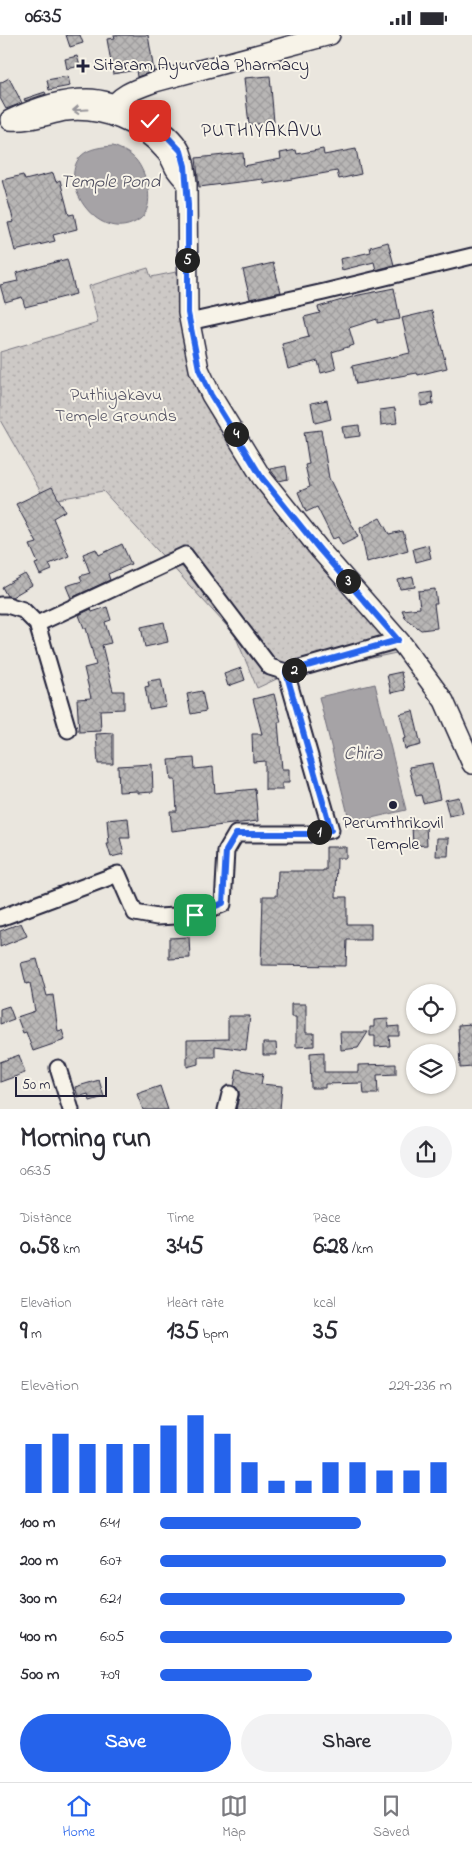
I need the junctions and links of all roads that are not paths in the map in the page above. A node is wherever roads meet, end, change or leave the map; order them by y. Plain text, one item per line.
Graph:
1 (330, 35) edge
2 (111, 109) junction
3 (3, 122) edge
4 (472, 256) edge
5 (189, 322) junction
6 (0, 605) edge
7 (37, 624) junction
8 (398, 640) junction
9 (286, 672) junction
10 (68, 730) dead end
11 (472, 764) edge
12 (0, 918) edge
13 (58, 1068) dead end
14 (230, 1094) dead end
15 (71, 1109) edge
16 (226, 1109) edge

1 - 2 main road
2 - 3 main road
2 - 5 main road
4 - 5 street
5 - 8 main road
6 - 7 street
7 - 9 street
7 - 10 street
8 - 9 street
8 - 11 main road
9 - 12 street
13 - 15 street
14 - 16 street

